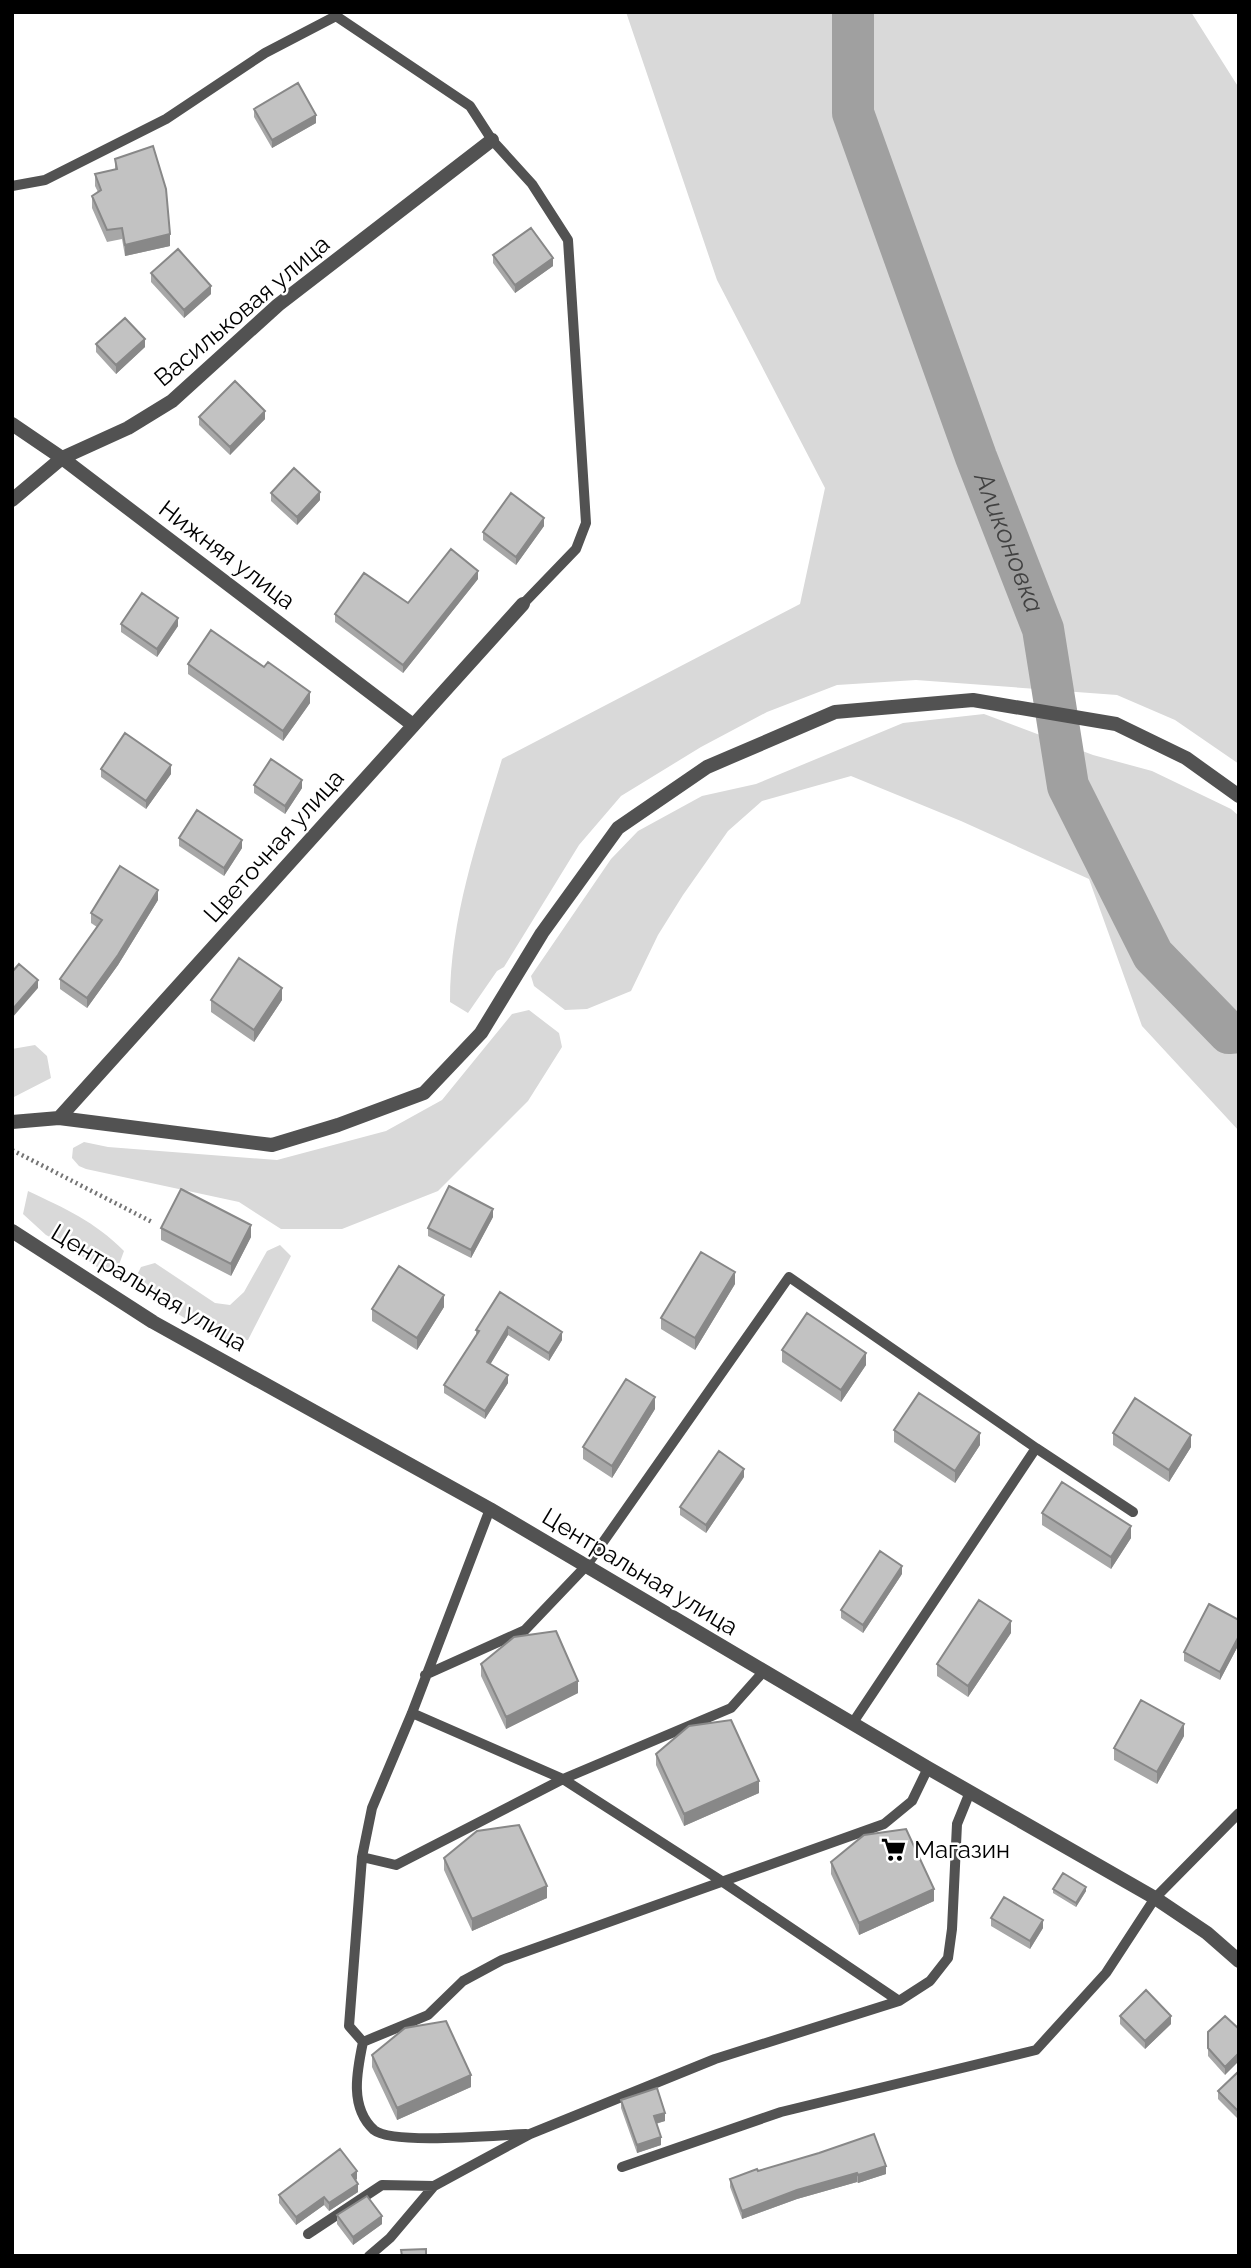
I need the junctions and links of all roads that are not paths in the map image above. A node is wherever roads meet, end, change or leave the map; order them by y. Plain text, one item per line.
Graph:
1 (492, 140) junction
2 (12, 186) edge
3 (12, 424) edge
4 (62, 458) junction
5 (12, 500) edge
6 (523, 604) joint
7 (413, 725) junction
8 (1239, 796) edge
9 (59, 1118) junction
10 (12, 1122) edge
11 (12, 1231) edge
12 (1036, 1448) junction
13 (490, 1509) junction
14 (1133, 1512) dead end
15 (587, 1565) junction
16 (763, 1672) junction
17 (425, 1675) junction
18 (412, 1713) junction
19 (852, 1724) junction
20 (928, 1768) junction
21 (563, 1779) junction
22 (970, 1792) junction
23 (1239, 1814) edge
24 (362, 1857) junction
25 (723, 1882) junction
26 (1155, 1898) junction
27 (1239, 1961) edge
28 (899, 2001) junction
29 (363, 2042) junction
30 (530, 2134) junction
31 (622, 2167) dead end
32 (434, 2186) junction
33 (309, 2234) dead end
34 (369, 2256) edge

1 - 2 lane
1 - 4 street, Васильковая улица
1 - 6 lane
3 - 4 street, Нижняя улица
4 - 5 street, Васильковая улица
4 - 7 street, Нижняя улица
6 - 7 street, Цветочная улица
7 - 9 street, Цветочная улица
8 - 9 street
9 - 10 street
11 - 13 street, Центральная улица
12 - 14 lane
12 - 15 lane
12 - 19 lane
13 - 15 street, Центральная улица
13 - 17 lane
15 - 16 street, Центральная улица
15 - 17 lane
16 - 19 street, Центральная улица
16 - 21 lane
17 - 18 lane
18 - 21 lane
18 - 24 lane
19 - 20 street, Центральная улица
20 - 22 street, Центральная улица
20 - 25 lane
21 - 24 lane
21 - 25 lane
22 - 26 street, Центральная улица
22 - 28 lane
23 - 26 lane
24 - 29 lane
25 - 28 lane
25 - 29 lane
26 - 27 street, Центральная улица
26 - 31 lane
28 - 30 lane
29 - 30 lane
30 - 32 lane
32 - 33 lane
32 - 34 lane

